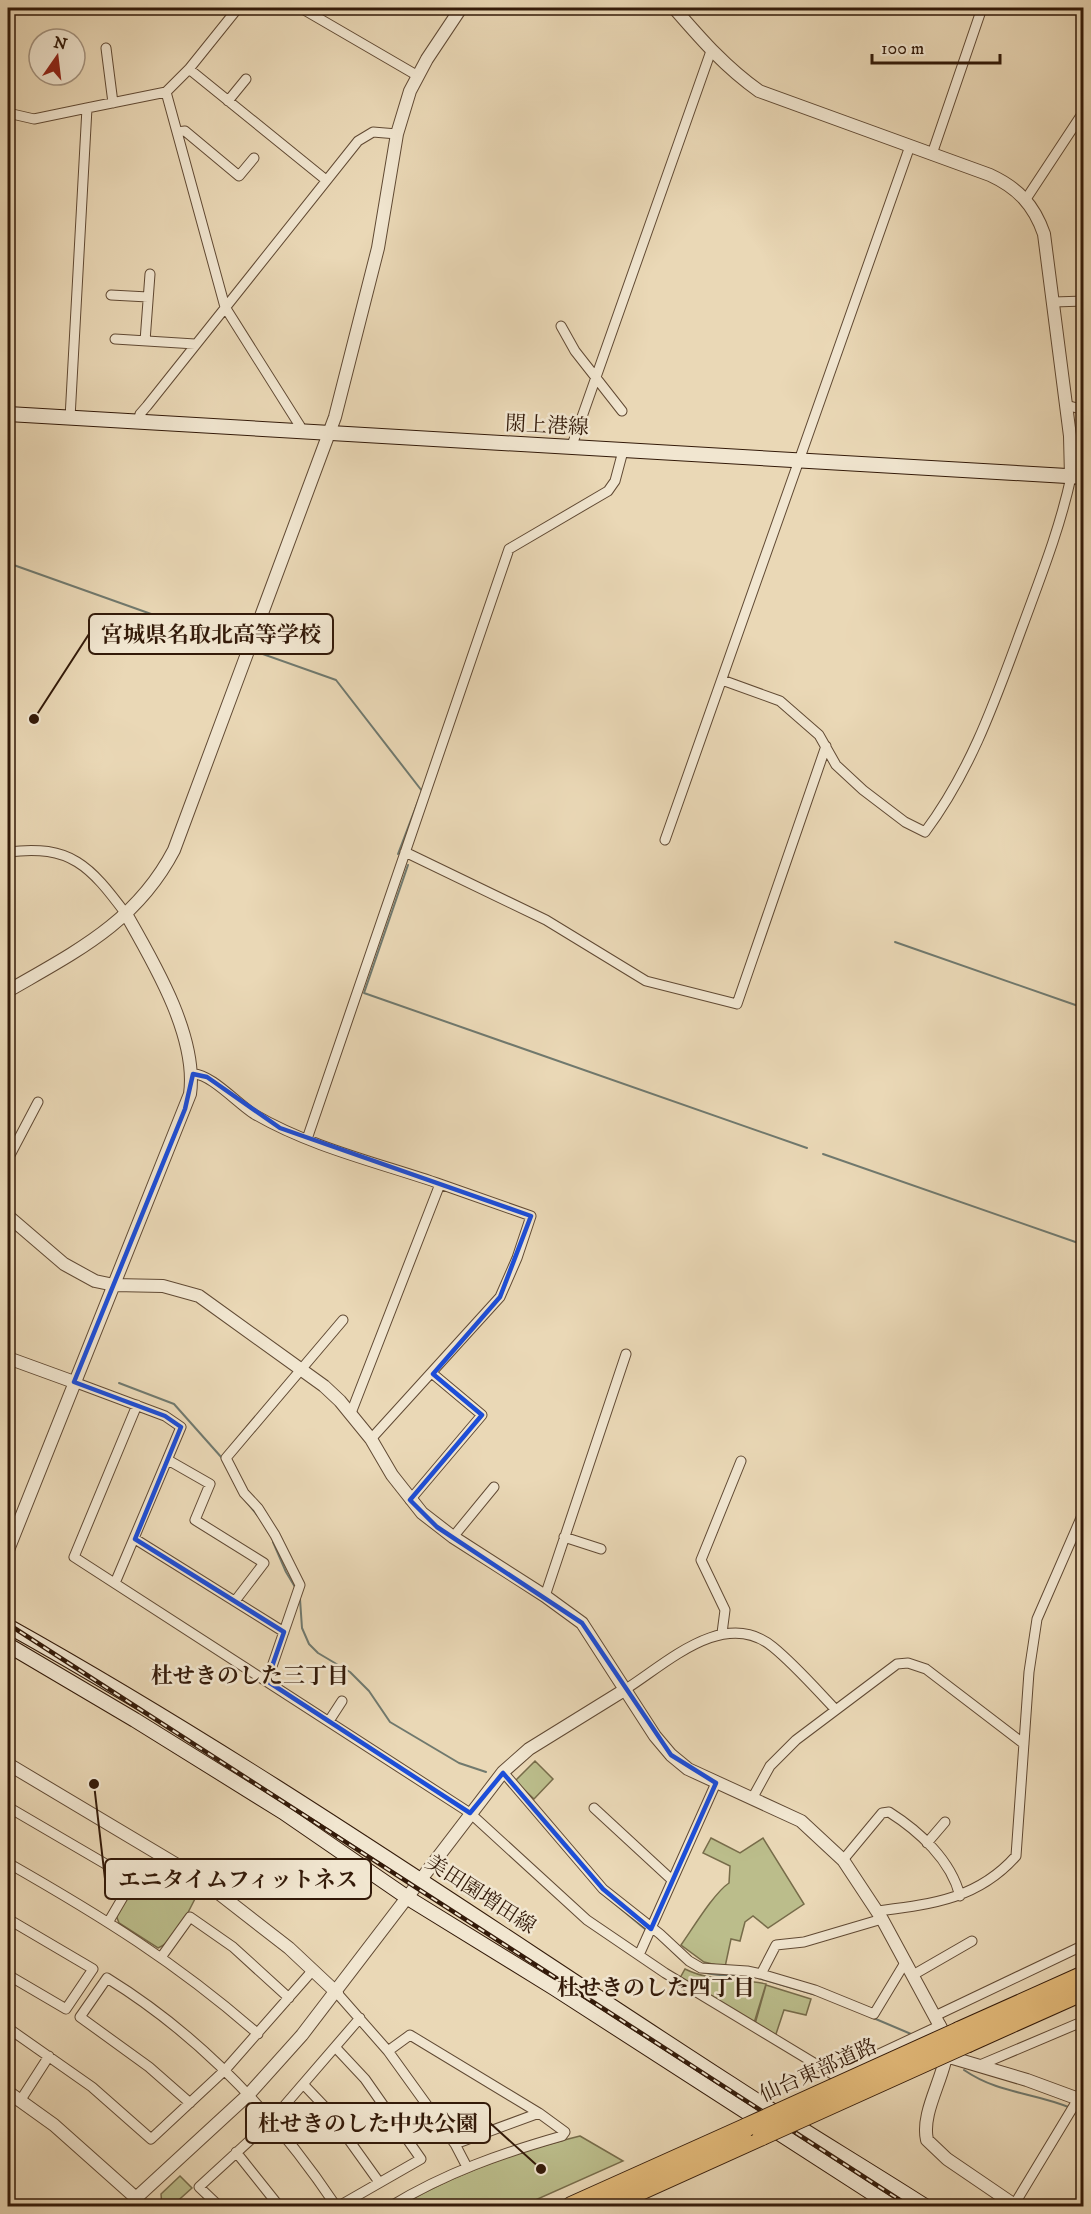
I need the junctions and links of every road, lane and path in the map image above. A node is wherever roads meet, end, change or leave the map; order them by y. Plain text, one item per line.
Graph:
1 (238, 8) edge
2 (301, 8) edge
3 (674, 8) edge
4 (982, 8) edge
5 (457, 9) edge
6 (106, 48) dead end
7 (711, 51) junction
8 (189, 69) junction
9 (418, 76) junction
10 (246, 79) dead end
11 (166, 92) junction
12 (228, 101) junction
13 (112, 103) junction
14 (87, 108) junction
15 (1083, 111) edge
16 (8, 113) edge
17 (177, 132) junction
18 (397, 135) junction
19 (910, 146) junction
20 (932, 154) junction
21 (254, 158) dead end
22 (326, 180) junction
23 (1026, 199) junction
24 (150, 274) dead end
25 (111, 295) dead end
26 (148, 297) junction
27 (1083, 301) edge
28 (1054, 302) junction
29 (225, 307) junction
30 (561, 326) dead end
31 (115, 339) dead end
32 (145, 341) junction
33 (195, 344) junction
34 (596, 378) junction
35 (1066, 405) junction
36 (1083, 410) edge
37 (622, 411) dead end
38 (8, 414) edge
39 (70, 418) junction
40 (138, 422) junction
41 (299, 433) junction
42 (329, 434) junction
43 (571, 448) junction
44 (623, 451) junction
45 (799, 460) junction
46 (1077, 477) edge
47 (722, 680) junction
48 (826, 746) junction
49 (665, 840) dead end
50 (8, 852) edge
51 (405, 852) junction
52 (126, 914) junction
53 (8, 991) edge
54 (193, 1074) junction
55 (38, 1102) dead end
56 (308, 1139) junction
57 (8, 1159) edge
58 (440, 1184) junction
59 (8, 1216) edge
60 (114, 1285) junction
61 (343, 1320) dead end
62 (626, 1354) dead end
63 (8, 1358) edge
64 (303, 1370) junction
65 (433, 1374) junction
66 (75, 1382) junction
67 (137, 1405) junction
68 (351, 1413) junction
69 (371, 1439) junction
70 (168, 1460) junction
71 (741, 1461) dead end
72 (494, 1487) dead end
73 (410, 1500) junction
74 (1083, 1511) edge
75 (8, 1514) edge
76 (19, 1520) junction
77 (564, 1537) junction
78 (453, 1538) junction
79 (135, 1539) junction
80 (8, 1550) edge
81 (601, 1550) dead end
82 (115, 1583) junction
83 (545, 1596) junction
84 (235, 1601) junction
85 (8, 1626) edge
86 (285, 1632) junction
87 (722, 1633) junction
88 (8, 1645) edge
89 (267, 1681) junction
90 (626, 1689) junction
91 (342, 1701) dead end
92 (835, 1708) junction
93 (329, 1721) junction
94 (1024, 1744) junction
95 (8, 1764) edge
96 (503, 1772) junction
97 (716, 1783) junction
98 (753, 1797) junction
99 (8, 1807) edge
100 (594, 1808) dead end
101 (470, 1813) junction
102 (945, 1822) dead end
103 (927, 1843) junction
104 (843, 1860) junction
105 (8, 1863) edge
106 (672, 1880) junction
107 (422, 1881) junction
108 (960, 1896) junction
109 (408, 1898) junction
110 (880, 1915) junction
111 (8, 1919) edge
112 (109, 1921) junction
113 (651, 1929) junction
114 (972, 1941) dead end
115 (1083, 1945) edge
116 (639, 1955) junction
117 (162, 1956) junction
118 (906, 1961) junction
119 (313, 1970) junction
120 (761, 1974) junction
121 (8, 1975) edge
122 (913, 1975) junction
123 (1083, 1975) edge
124 (1083, 1991) edge
125 (337, 1993) junction
126 (289, 1998) junction
127 (360, 2018) junction
128 (938, 2021) junction
129 (1083, 2021) edge
130 (8, 2028) edge
131 (258, 2034) junction
132 (964, 2037) junction
133 (336, 2048) junction
134 (388, 2051) junction
135 (50, 2056) junction
136 (946, 2056) junction
137 (980, 2066) junction
138 (225, 2070) junction
139 (304, 2085) junction
140 (8, 2092) edge
141 (249, 2094) junction
142 (20, 2101) junction
143 (190, 2103) junction
144 (1077, 2104) edge
145 (539, 2113) junction
146 (272, 2120) junction
147 (754, 2132) junction
148 (455, 2144) junction
149 (236, 2152) junction
150 (467, 2167) junction
151 (379, 2182) junction
152 (141, 2204) edge
153 (219, 2206) edge
154 (279, 2206) edge
155 (338, 2206) edge
156 (391, 2206) edge
157 (571, 2206) edge
158 (607, 2206) edge
159 (892, 2206) edge
160 (925, 2206) edge
161 (1015, 2206) edge

1 - 8 street
2 - 9 street
3 - 7 street
4 - 20 street
5 - 9 street
6 - 13 street
7 - 19 street
7 - 34 street
8 - 11 street
8 - 12 street
9 - 18 street
10 - 12 street
11 - 13 street
11 - 17 street
12 - 22 street
13 - 14 street
14 - 16 street
14 - 39 street
15 - 23 street
17 - 21 street
17 - 29 street
18 - 22 street
18 - 42 street
19 - 20 street
19 - 45 street
20 - 23 street
22 - 29 street
23 - 28 street
24 - 26 street
25 - 26 street
26 - 32 street
27 - 28 street
28 - 35 street
29 - 33 street
29 - 41 street
30 - 34 street
31 - 32 street
32 - 33 street
33 - 40 street
34 - 37 street
34 - 43 street
35 - 36 street
35 - 46 street
38 - 39 main road, 閖上港線
39 - 40 main road, 閖上港線
40 - 41 main road, 閖上港線
41 - 42 main road, 閖上港線
42 - 43 main road, 閖上港線
42 - 52 street
43 - 44 main road, 閖上港線
44 - 45 main road, 閖上港線
44 - 51 street
45 - 46 main road, 閖上港線
45 - 47 street
46 - 48 street
47 - 48 street
47 - 49 street
48 - 51 street
50 - 52 street
51 - 56 street
52 - 53 street
52 - 54 street
54 - 56 street
54 - 60 street
55 - 57 street
56 - 58 street
58 - 65 street
58 - 68 street
59 - 60 street
60 - 64 street
60 - 66 street
61 - 64 street
62 - 77 street
63 - 66 street
64 - 68 street
64 - 86 street
65 - 69 street
65 - 73 street
66 - 67 street
66 - 76 street
67 - 70 street
67 - 82 street
68 - 69 street
69 - 73 street
70 - 79 street
70 - 84 street
71 - 87 street
72 - 78 street
73 - 78 street
74 - 94 street
75 - 76 street
76 - 80 street
77 - 81 street
77 - 83 street
78 - 83 street
79 - 82 street
79 - 84 street
82 - 89 street
83 - 90 street
84 - 86 street
85 - 107 main road, 美田園増田線
86 - 89 street
87 - 90 street
87 - 92 street
88 - 109 main road, 美田園増田線
89 - 93 street
90 - 96 street
90 - 97 street
91 - 93 street
92 - 94 street
92 - 98 street
93 - 101 street
94 - 108 street
95 - 119 street
96 - 101 street
96 - 113 street
97 - 98 street
97 - 106 street
98 - 104 street
99 - 112 street
100 - 106 street
101 - 107 street
101 - 116 street
102 - 103 street
103 - 104 street
103 - 108 street
104 - 110 street
105 - 112 street
106 - 113 street
107 - 109 street
107 - 160 main road, 美田園増田線
108 - 110 street
109 - 125 street
109 - 159 main road, 美田園増田線
110 - 118 street
110 - 120 street
111 - 121 street
112 - 117 street
113 - 116 street
113 - 120 street
114 - 122 street
115 - 128 street
116 - 128 street
117 - 126 street
117 - 131 street
118 - 120 street
118 - 122 street
119 - 125 street
119 - 126 street
122 - 128 street
123 - 132 highway, 仙台東部道路
124 - 132 highway, 仙台東部道路
125 - 127 street
125 - 141 street
126 - 131 street
127 - 133 street
127 - 134 street
128 - 136 street
129 - 137 street
130 - 135 street
131 - 138 street
132 - 147 highway, 仙台東部道路, bridge
133 - 139 street
133 - 151 street
134 - 145 street
134 - 148 street
135 - 142 street
135 - 143 street
136 - 137 street
136 - 161 street
137 - 144 street
138 - 141 street
138 - 143 street
138 - 143 street
139 - 146 street
139 - 151 street
140 - 142 street
141 - 146 street
141 - 152 street
142 - 152 street
144 - 161 street
145 - 148 street
145 - 150 street
146 - 149 street
146 - 155 street
147 - 157 highway, 仙台東部道路
147 - 158 highway, 仙台東部道路
148 - 150 street
149 - 153 street
149 - 154 street
150 - 156 street
151 - 155 street

